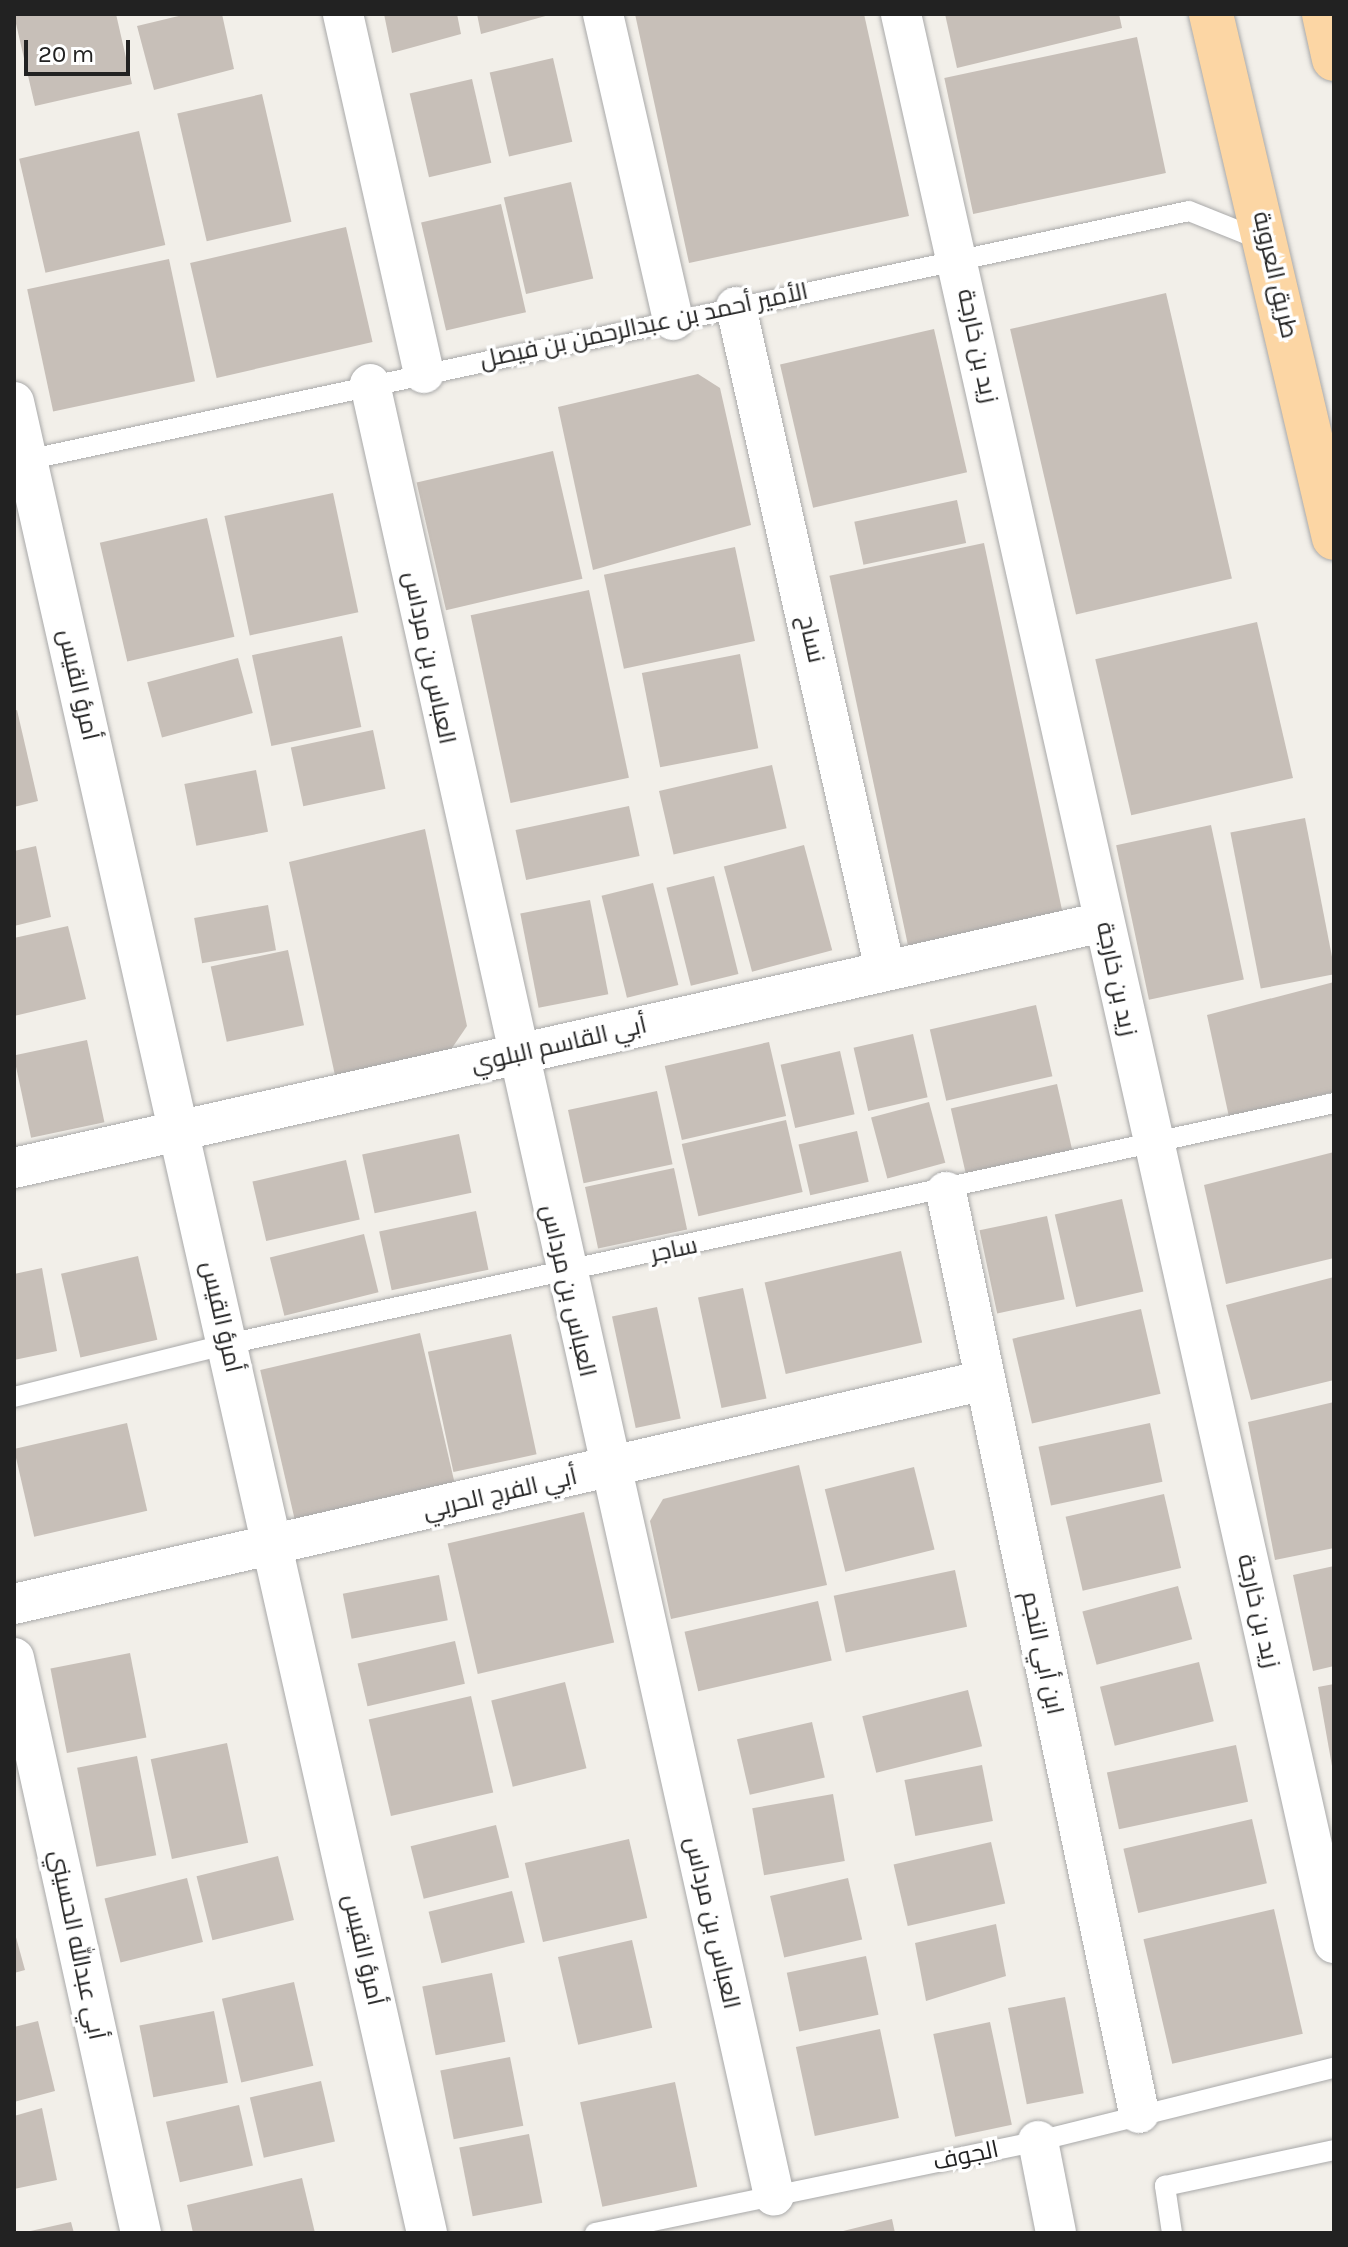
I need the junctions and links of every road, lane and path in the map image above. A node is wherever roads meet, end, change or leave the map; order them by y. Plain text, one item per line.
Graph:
1 (343, 14) edge
2 (603, 14) edge
3 (901, 14) edge
4 (1211, 14) edge
5 (1324, 14) edge
6 (1334, 59) edge
7 (1269, 245) junction
8 (957, 257) junction
9 (736, 307) junction
10 (673, 320) junction
11 (424, 373) junction
12 (370, 384) junction
13 (14, 402) edge
14 (20, 461) edge
15 (1334, 538) edge
16 (1103, 922) junction
17 (885, 970) junction
18 (515, 1056) junction
19 (1334, 1103) edge
20 (178, 1129) junction
21 (1152, 1146) junction
22 (14, 1168) edge
23 (946, 1192) junction
24 (565, 1274) junction
25 (228, 1344) junction
26 (985, 1380) junction
27 (14, 1397) edge
28 (608, 1468) junction
29 (272, 1548) junction
30 (14, 1604) edge
31 (14, 1658) edge
32 (1334, 1943) edge
33 (1334, 2068) edge
34 (1139, 2113) junction
35 (1038, 2141) junction
36 (1334, 2150) edge
37 (774, 2196) junction
38 (141, 2233) edge
39 (427, 2233) edge
40 (595, 2233) edge
41 (1056, 2233) edge
42 (1172, 2233) edge

1 - 11 street
2 - 10 street
3 - 8 street, زيد بن خارجة
4 - 7 main road, طريق العروبة
5 - 6 main road
7 - 8 lane, الأمير أحمد بن عبدالرحمن بن فيصل
7 - 15 main road, طريق العروبة
8 - 9 lane, الأمير أحمد بن عبدالرحمن بن فيصل
8 - 16 street, زيد بن خارجة
9 - 10 lane, الأمير أحمد بن عبدالرحمن بن فيصل
9 - 17 street, نساح
10 - 11 lane, الأمير أحمد بن عبدالرحمن بن فيصل
11 - 12 lane, الأمير أحمد بن عبدالرحمن بن فيصل
12 - 14 lane, الأمير أحمد بن عبدالرحمن بن فيصل
12 - 18 street, العباس بن مرداس
13 - 14 street, أمرؤ القيس
14 - 20 street, أمرؤ القيس
16 - 17 street, أبي القاسم البلوي
16 - 21 street, زيد بن خارجة
17 - 18 street, أبي القاسم البلوي
18 - 20 street, أبي القاسم البلوي
18 - 24 street, العباس بن مرداس
19 - 21 lane, ساجر
20 - 22 street, أبي القاسم البلوي
20 - 25 street, أمرؤ القيس
21 - 23 lane, ساجر
21 - 32 street, زيد بن خارجة
23 - 24 lane, ساجر
23 - 26 street, ابن أبي النجم
24 - 25 lane, ساجر
24 - 28 street, العباس بن مرداس
25 - 27 lane, ساجر
25 - 29 street, أمرؤ القيس
26 - 28 street, أبي الفرج الحربي
26 - 34 street, ابن أبي النجم
28 - 29 street, أبي الفرج الحربي
28 - 37 street, العباس بن مرداس
29 - 30 street, أبي الفرج الحربي
29 - 39 street, أمرؤ القيس
31 - 38 street, أبي عبدالله الحسيني
33 - 34 lane, الجوف
34 - 35 lane, الجوف
35 - 37 lane, الجوف
35 - 41 street
36 - 42 lane
37 - 40 lane, الجوف

